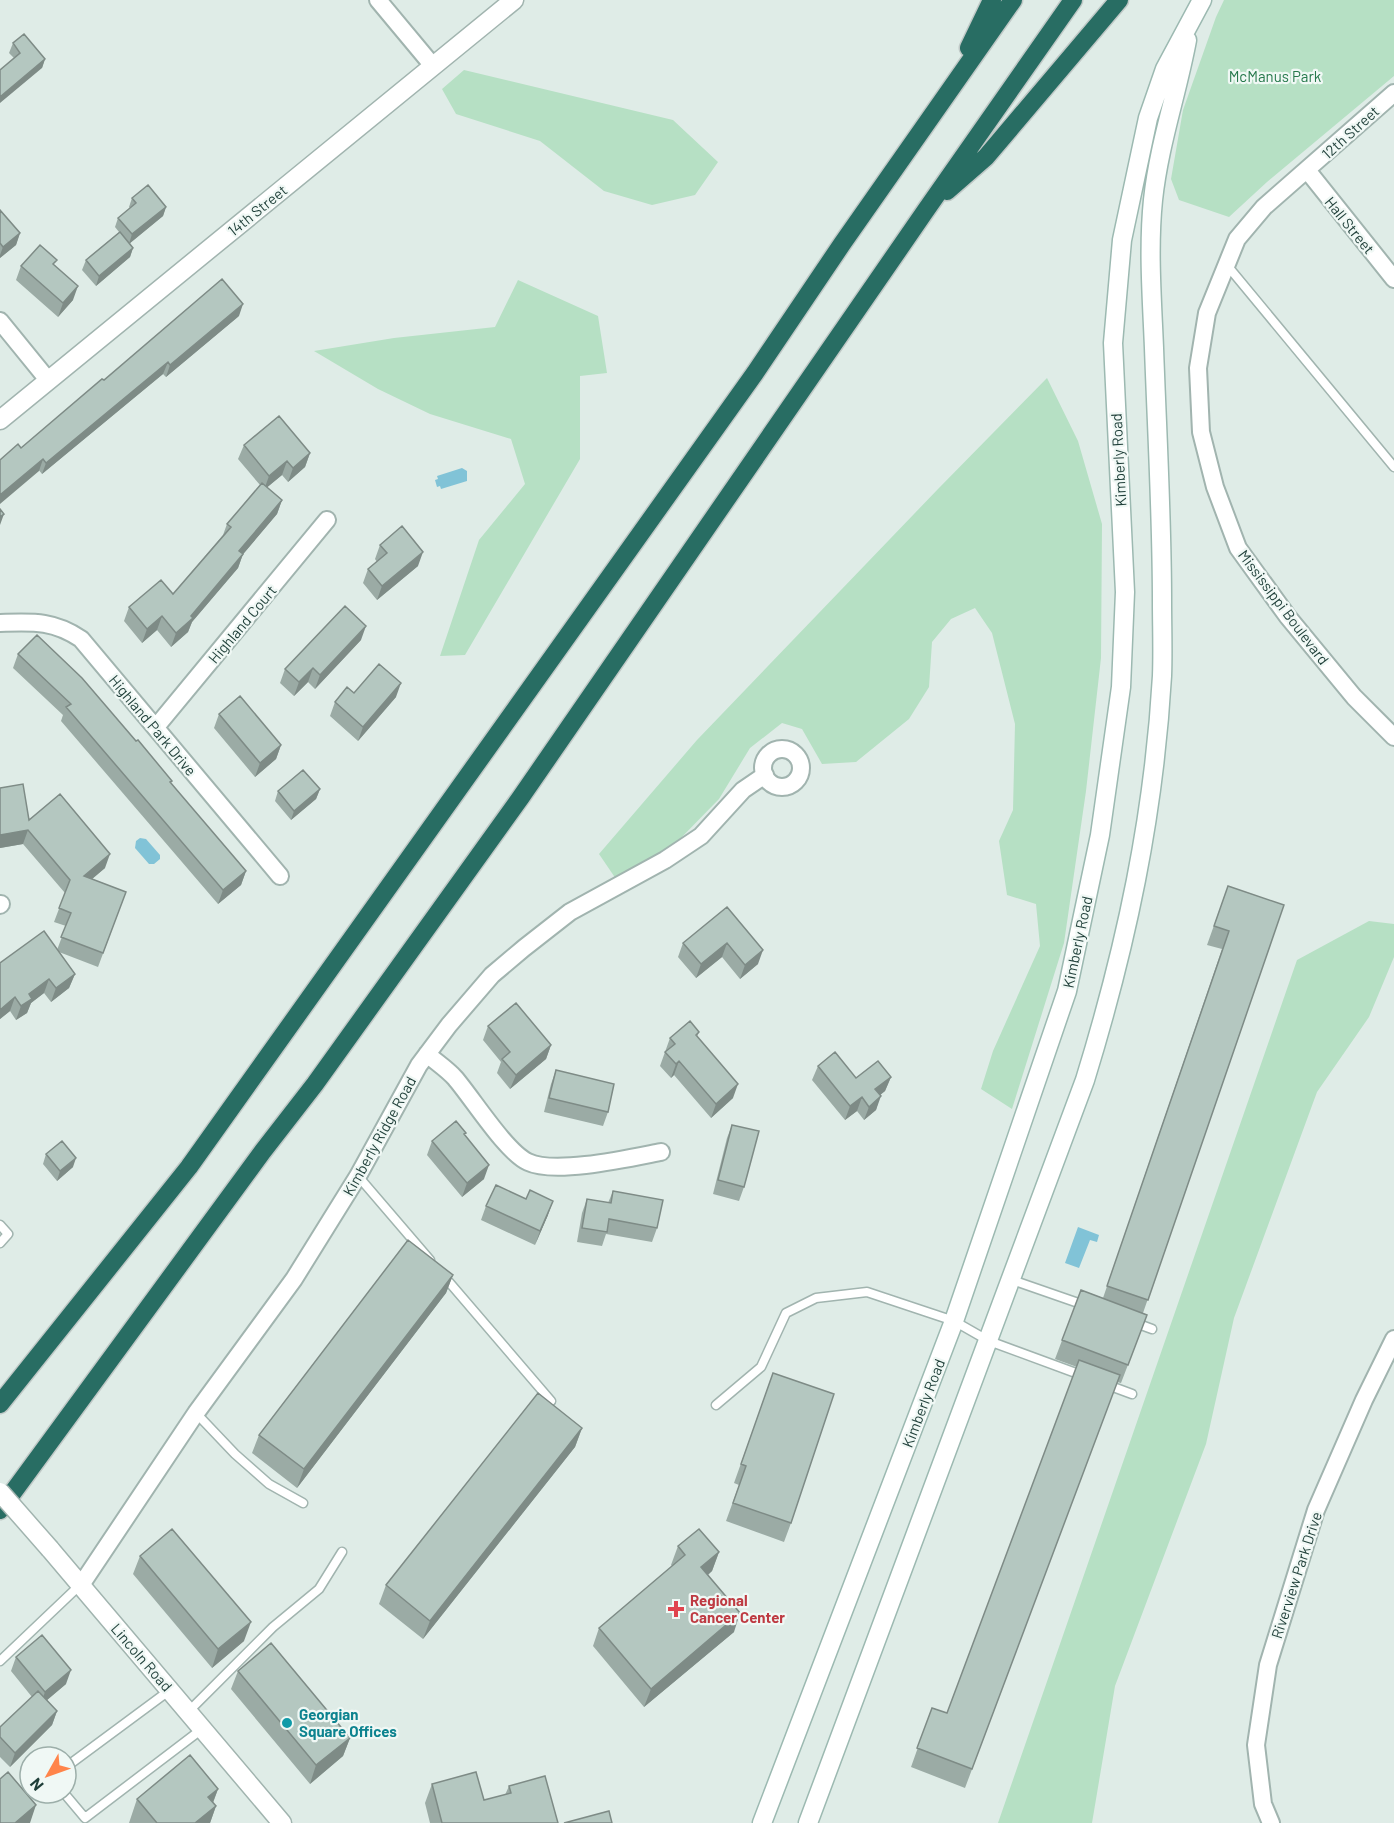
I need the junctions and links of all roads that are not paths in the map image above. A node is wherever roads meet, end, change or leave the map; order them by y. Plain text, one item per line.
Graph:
1 (378, 0) edge
2 (514, 0) edge
3 (992, 0) edge
4 (1013, 0) edge
5 (1073, 0) edge
6 (1119, 0) edge
7 (1202, 0) edge
8 (1190, 22) junction
9 (433, 66) junction
10 (1394, 93) edge
11 (946, 98) junction
12 (1307, 170) junction
13 (926, 210) junction
14 (1226, 264) junction
15 (1394, 279) edge
16 (0, 321) edge
17 (48, 380) junction
18 (0, 420) edge
19 (1394, 467) edge
20 (327, 520) dead end
21 (0, 623) edge
22 (156, 727) junction
23 (1394, 737) edge
24 (765, 774) dead end
25 (280, 876) dead end
26 (427, 1054) junction
27 (661, 1152) dead end
28 (358, 1176) junction
29 (0, 1224) edge
30 (0, 1243) edge
31 (1012, 1280) junction
32 (1098, 1310) edge
33 (1120, 1318) edge
34 (954, 1321) junction
35 (1152, 1329) dead end
36 (1394, 1339) edge
37 (989, 1341) junction
38 (1088, 1378) edge
39 (1099, 1382) edge
40 (1132, 1394) dead end
41 (551, 1401) edge
42 (0, 1404) edge
43 (78, 1404) junction
44 (716, 1405) dead end
45 (196, 1413) junction
46 (0, 1492) edge
47 (0, 1500) edge
48 (303, 1503) dead end
49 (0, 1510) edge
50 (342, 1552) dead end
51 (81, 1585) junction
52 (0, 1661) edge
53 (170, 1690) junction
54 (189, 1711) junction
55 (202, 1728) junction
56 (78, 1758) edge
57 (74, 1805) edge
58 (275, 1818) edge
59 (762, 1823) edge
60 (808, 1823) edge
61 (1271, 1823) edge

1 - 9 street
2 - 9 main road, 14th Street
3 - 11 highway
4 - 11 highway
5 - 13 highway
6 - 13 highway
7 - 8 main road, Kimberly Road
8 - 31 main road, Kimberly Road
8 - 34 main road, Kimberly Road
9 - 17 main road, 14th Street
10 - 12 street, 12th Street
11 - 42 highway
12 - 14 street, Mississippi Boulevard
12 - 15 street, Hall Street
13 - 43 highway
14 - 19 lane
14 - 23 street, Mississippi Boulevard
16 - 17 street
17 - 18 main road, 14th Street
20 - 22 street, Highland Court
21 - 22 street, Highland Park Drive
22 - 25 street, Highland Park Drive
24 - 26 street, Kimberly Ridge Road
26 - 27 street
26 - 28 street, Kimberly Ridge Road
28 - 41 lane
28 - 45 street, Kimberly Ridge Road
29 - 30 lane
31 - 32 lane
31 - 37 main road, Kimberly Road
33 - 35 lane
34 - 37 lane
34 - 44 lane
34 - 59 main road, Kimberly Road
36 - 61 street, Riverview Park Drive
37 - 38 lane
37 - 60 main road, Kimberly Road
39 - 40 lane
43 - 47 highway
43 - 49 highway
45 - 48 lane
45 - 51 street, Kimberly Ridge Road
46 - 51 main road, Lincoln Road, bridge
50 - 54 lane
51 - 52 lane
51 - 53 main road, Lincoln Road
53 - 54 main road, Lincoln Road
53 - 56 lane
54 - 55 main road, Lincoln Road
55 - 57 lane
55 - 58 main road, Lincoln Road

